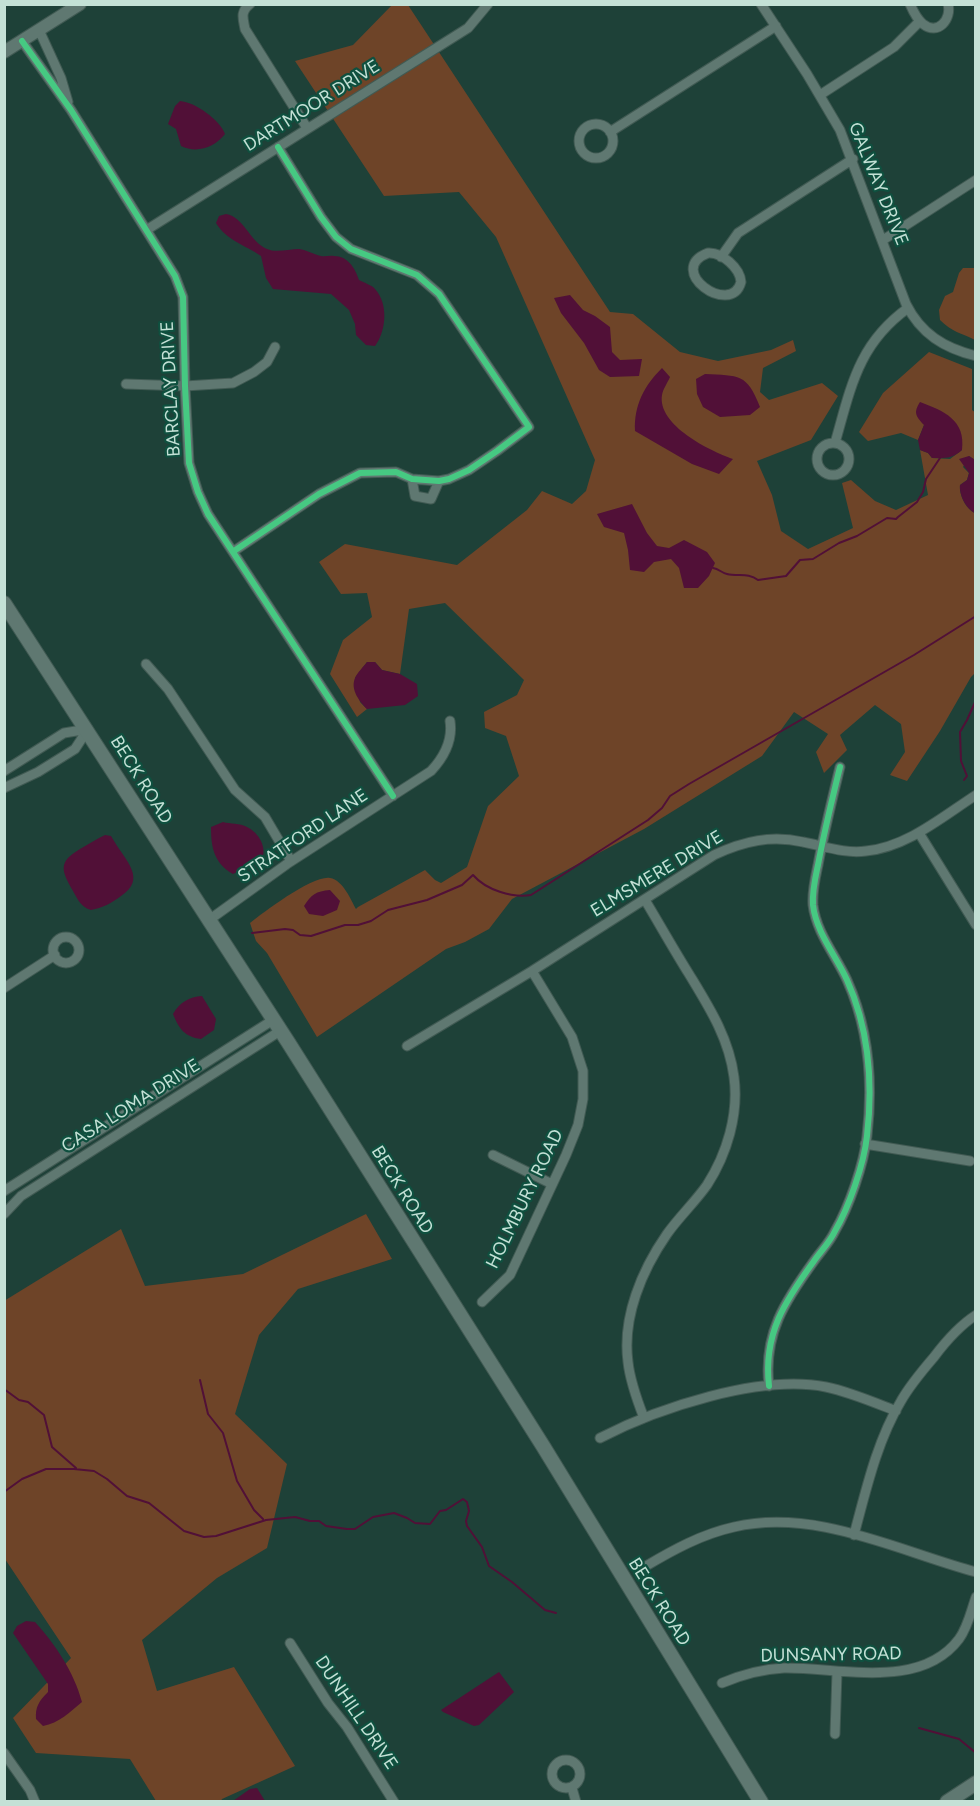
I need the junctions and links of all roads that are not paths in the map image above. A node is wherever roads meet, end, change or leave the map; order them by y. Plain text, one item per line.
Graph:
1 (80, 4) edge
2 (250, 4) edge
3 (488, 4) edge
4 (761, 4) edge
5 (910, 4) edge
6 (948, 4) edge
7 (920, 21) junction
8 (776, 26) junction
9 (39, 30) junction
10 (22, 41) junction
11 (6, 48) edge
12 (820, 95) junction
13 (71, 110) junction
14 (308, 128) junction
15 (610, 132) dead end
16 (278, 147) junction
17 (853, 159) junction
18 (975, 180) edge
19 (148, 229) junction
20 (883, 240) junction
21 (721, 257) junction
22 (908, 308) junction
23 (275, 347) dead end
24 (975, 356) edge
25 (126, 384) dead end
26 (184, 386) junction
27 (835, 443) dead end
28 (412, 479) junction
29 (439, 481) junction
30 (234, 551) junction
31 (4, 603) edge
32 (146, 664) dead end
33 (450, 721) dead end
34 (88, 729) junction
35 (840, 767) dead end
36 (4, 771) edge
37 (4, 788) edge
38 (975, 795) edge
39 (393, 796) junction
40 (919, 833) junction
41 (821, 846) junction
42 (291, 861) junction
43 (645, 900) junction
44 (209, 920) junction
45 (975, 925) edge
46 (55, 955) dead end
47 (532, 970) junction
48 (4, 988) edge
49 (277, 1025) junction
50 (407, 1046) dead end
51 (866, 1144) junction
52 (493, 1155) dead end
53 (970, 1161) dead end
54 (552, 1184) junction
55 (4, 1191) edge
56 (4, 1214) edge
57 (482, 1302) dead end
58 (975, 1315) edge
59 (770, 1386) junction
60 (896, 1411) junction
61 (644, 1418) junction
62 (600, 1438) dead end
63 (854, 1535) junction
64 (646, 1566) dead end
65 (975, 1572) edge
66 (975, 1597) edge
67 (290, 1642) dead end
68 (837, 1672) junction
69 (722, 1683) dead end
70 (835, 1734) dead end
71 (4, 1753) edge
72 (975, 1783) edge
73 (572, 1788) dead end
74 (35, 1802) edge
75 (394, 1802) edge
76 (576, 1802) edge
77 (761, 1802) edge
78 (947, 1802) edge

1 - 9 street
2 - 14 street
3 - 14 street, DARTMOOR DRIVE
4 - 8 street, GALWAY DRIVE
5 - 7 street
6 - 7 street
7 - 12 street
8 - 12 street, GALWAY DRIVE
8 - 15 street
9 - 10 street
9 - 13 street, BARCLAY DRIVE
10 - 11 street
10 - 13 street, BARCLAY DRIVE
12 - 17 street, GALWAY DRIVE
13 - 19 street, BARCLAY DRIVE
14 - 16 street, DARTMOOR DRIVE
16 - 19 street, DARTMOOR DRIVE
16 - 29 street
17 - 20 street, GALWAY DRIVE
17 - 21 street
18 - 20 street
19 - 26 street, BARCLAY DRIVE
20 - 22 street, GALWAY DRIVE
21 - 21 street
22 - 24 street, GALWAY DRIVE
22 - 27 street
23 - 26 street
25 - 26 street
26 - 30 street, BARCLAY DRIVE
28 - 29 street
28 - 29 street
28 - 30 street
30 - 39 street, BARCLAY DRIVE
31 - 34 main road, BECK ROAD
32 - 42 street
33 - 39 street, STRATFORD LANE
34 - 36 street
34 - 37 street
34 - 44 main road, BECK ROAD
35 - 41 street
38 - 40 street, ELMSMERE DRIVE
39 - 42 street, STRATFORD LANE
40 - 41 street, ELMSMERE DRIVE
40 - 45 street
41 - 43 street, ELMSMERE DRIVE
41 - 51 street
42 - 44 street, STRATFORD LANE
43 - 47 street, ELMSMERE DRIVE
43 - 61 street
44 - 49 main road, BECK ROAD
46 - 48 street
47 - 50 street, ELMSMERE DRIVE
47 - 54 street, HOLMBURY ROAD
49 - 55 street, CASA LOMA DRIVE
49 - 56 street, CASA LOMA DRIVE
49 - 77 main road, BECK ROAD
51 - 53 street
51 - 59 street
52 - 54 street
54 - 57 street, HOLMBURY ROAD
58 - 60 street
59 - 60 street
59 - 61 street
60 - 63 street
61 - 62 street
63 - 64 street
63 - 65 street
66 - 68 street, DUNSANY ROAD
67 - 75 street, DUNHILL DRIVE
68 - 69 street, DUNSANY ROAD
68 - 70 street
71 - 74 street
72 - 78 main road
73 - 76 street

